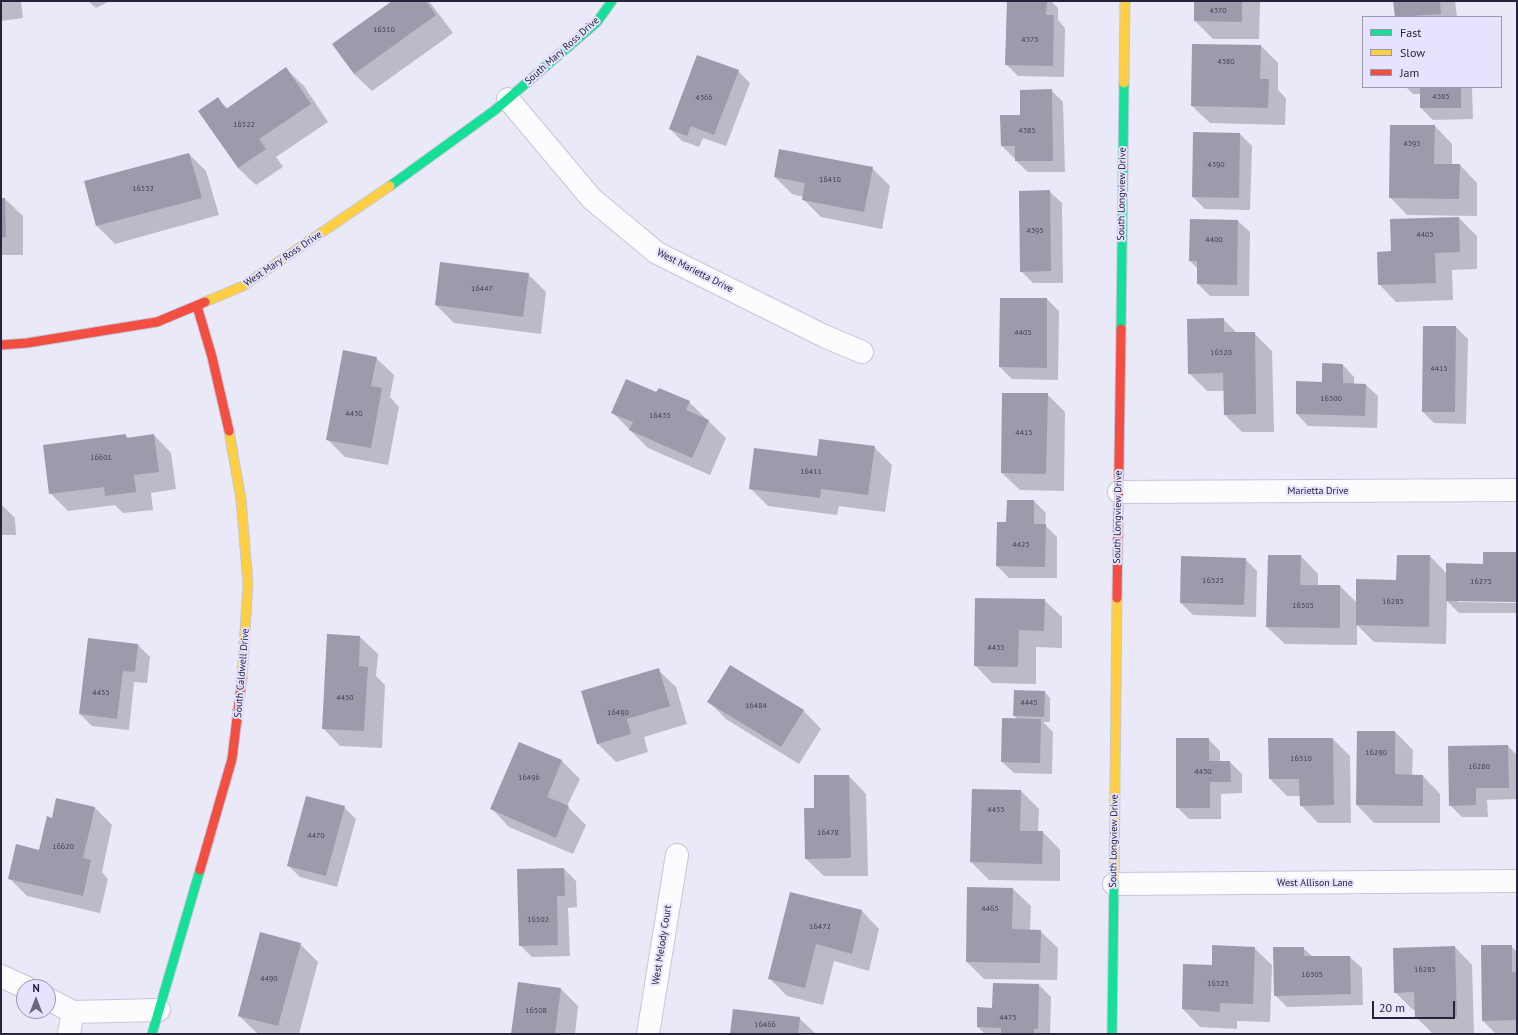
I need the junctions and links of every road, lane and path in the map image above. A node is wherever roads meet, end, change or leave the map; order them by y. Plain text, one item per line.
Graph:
1 (612, 1) edge
2 (1125, 1) edge
3 (508, 99) junction
4 (197, 306) junction
5 (1, 345) edge
6 (862, 352) dead end
7 (1517, 490) edge
8 (1119, 492) junction
9 (677, 855) dead end
10 (1517, 881) edge
11 (1114, 884) junction
12 (1, 976) edge
13 (16, 983) edge
14 (56, 1003) edge
15 (159, 1010) junction
16 (73, 1012) junction
17 (69, 1034) edge
18 (152, 1034) edge
19 (648, 1034) edge
20 (1112, 1034) edge

1 - 3 street, South Mary Ross Drive
2 - 8 street, South Longview Drive
3 - 4 street, West Mary Ross Drive
3 - 6 street, West Marietta Drive
4 - 5 street, West Mary Ross Drive
4 - 15 street, South Caldwell Drive
7 - 8 street, Marietta Drive
8 - 11 street, South Longview Drive
9 - 19 street, West Melody Court
10 - 11 street, West Allison Lane
11 - 20 street, South Longview Drive
12 - 13 street
14 - 16 street
15 - 16 street
15 - 18 street, South Caldwell Drive
16 - 17 street

